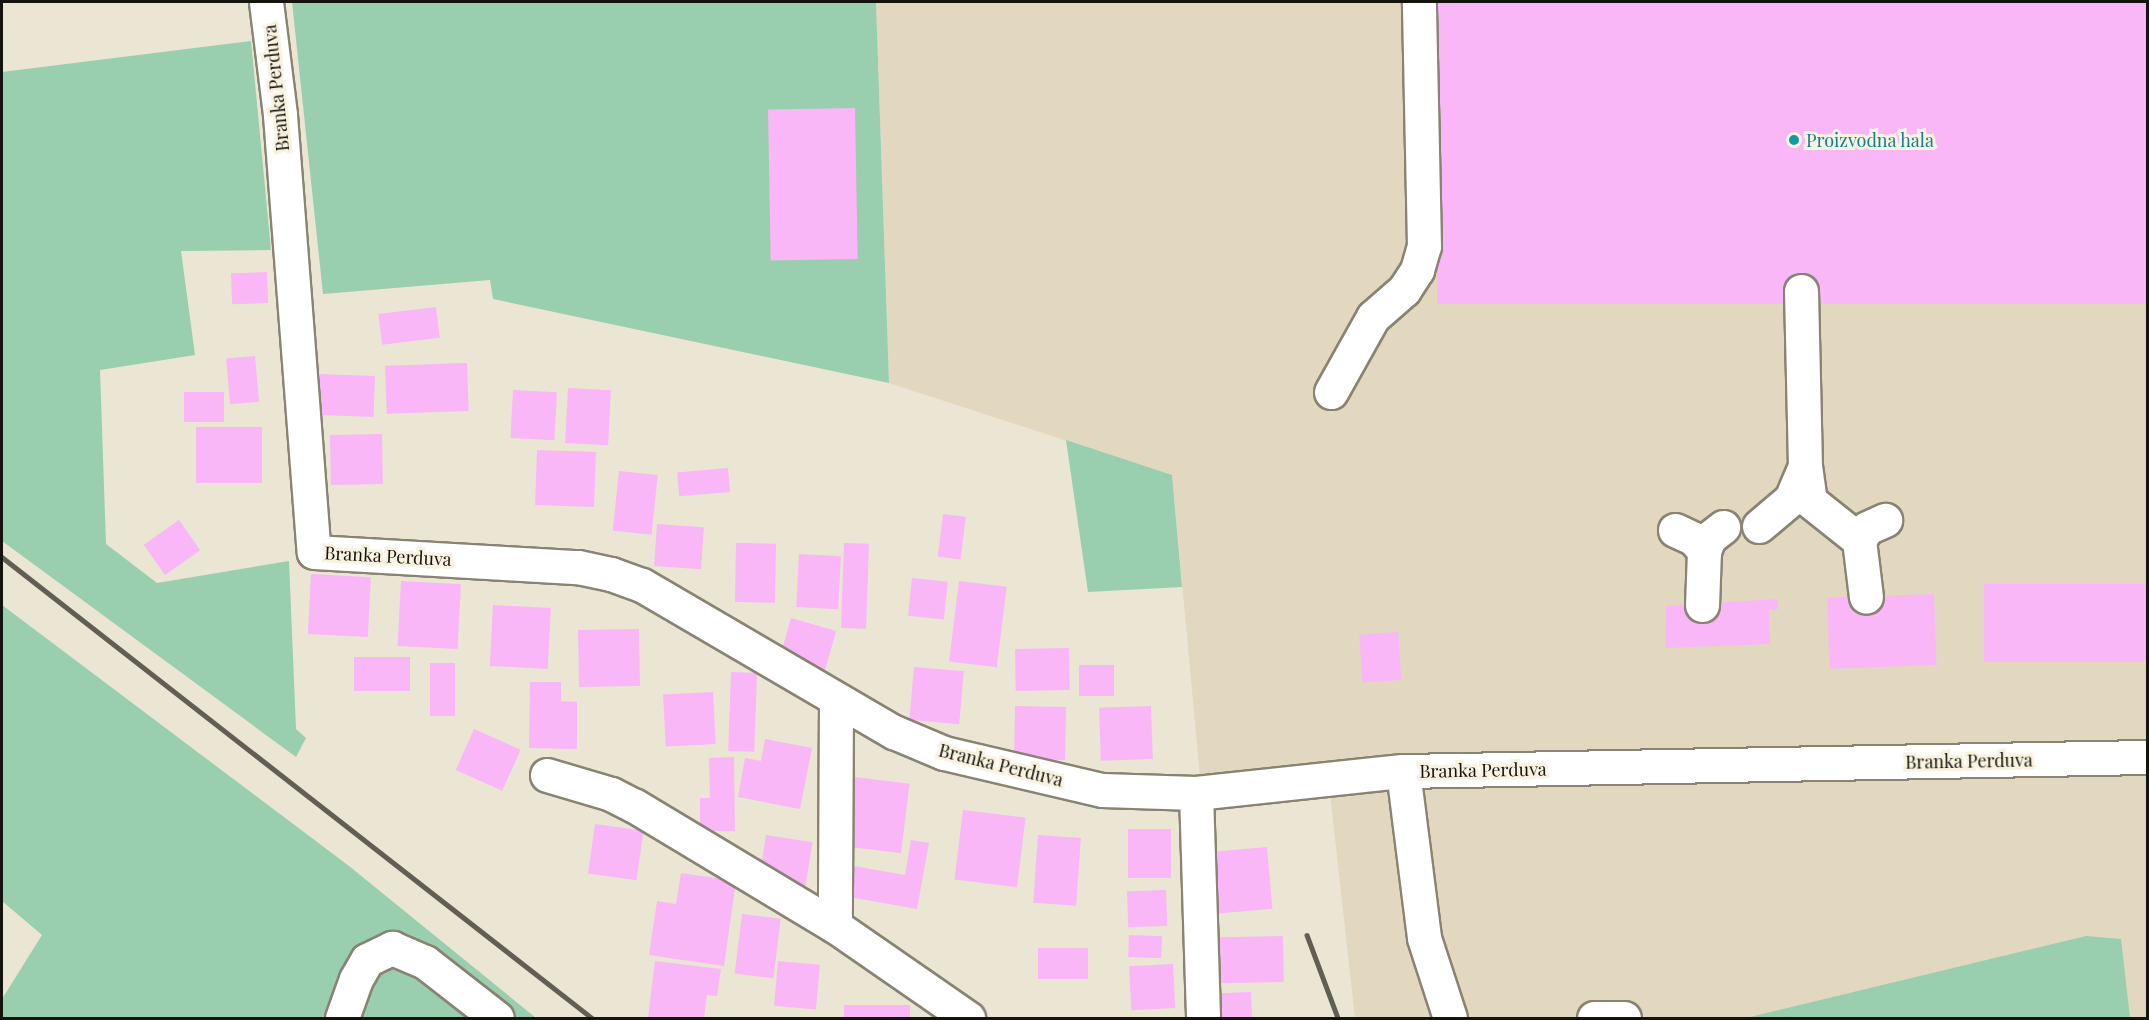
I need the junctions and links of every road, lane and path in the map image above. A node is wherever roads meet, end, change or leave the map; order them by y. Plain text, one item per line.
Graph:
1 (266, 2) edge
2 (1419, 2) edge
3 (1801, 291) dead end
4 (1331, 392) dead end
5 (1805, 466) junction
6 (1885, 520) dead end
7 (1759, 526) dead end
8 (1675, 530) dead end
9 (1859, 540) junction
10 (1866, 597) dead end
11 (1702, 605) dead end
12 (836, 701) junction
13 (2148, 757) edge
14 (1403, 771) junction
15 (547, 775) dead end
16 (1196, 794) junction
17 (835, 926) junction
18 (342, 1018) edge
19 (497, 1018) edge
20 (968, 1018) edge
21 (1203, 1018) edge
22 (1450, 1018) edge
23 (1594, 1018) edge
24 (1624, 1018) edge

1 - 12 street, Branka Perduva
2 - 4 street
3 - 5 street
5 - 7 street
5 - 9 street
6 - 9 street
8 - 11 street
9 - 10 street
12 - 16 street, Branka Perduva
12 - 17 street
13 - 14 street, Branka Perduva
14 - 16 street, Branka Perduva
14 - 22 street
15 - 17 street
16 - 21 street
17 - 20 street
18 - 19 street
23 - 24 street

